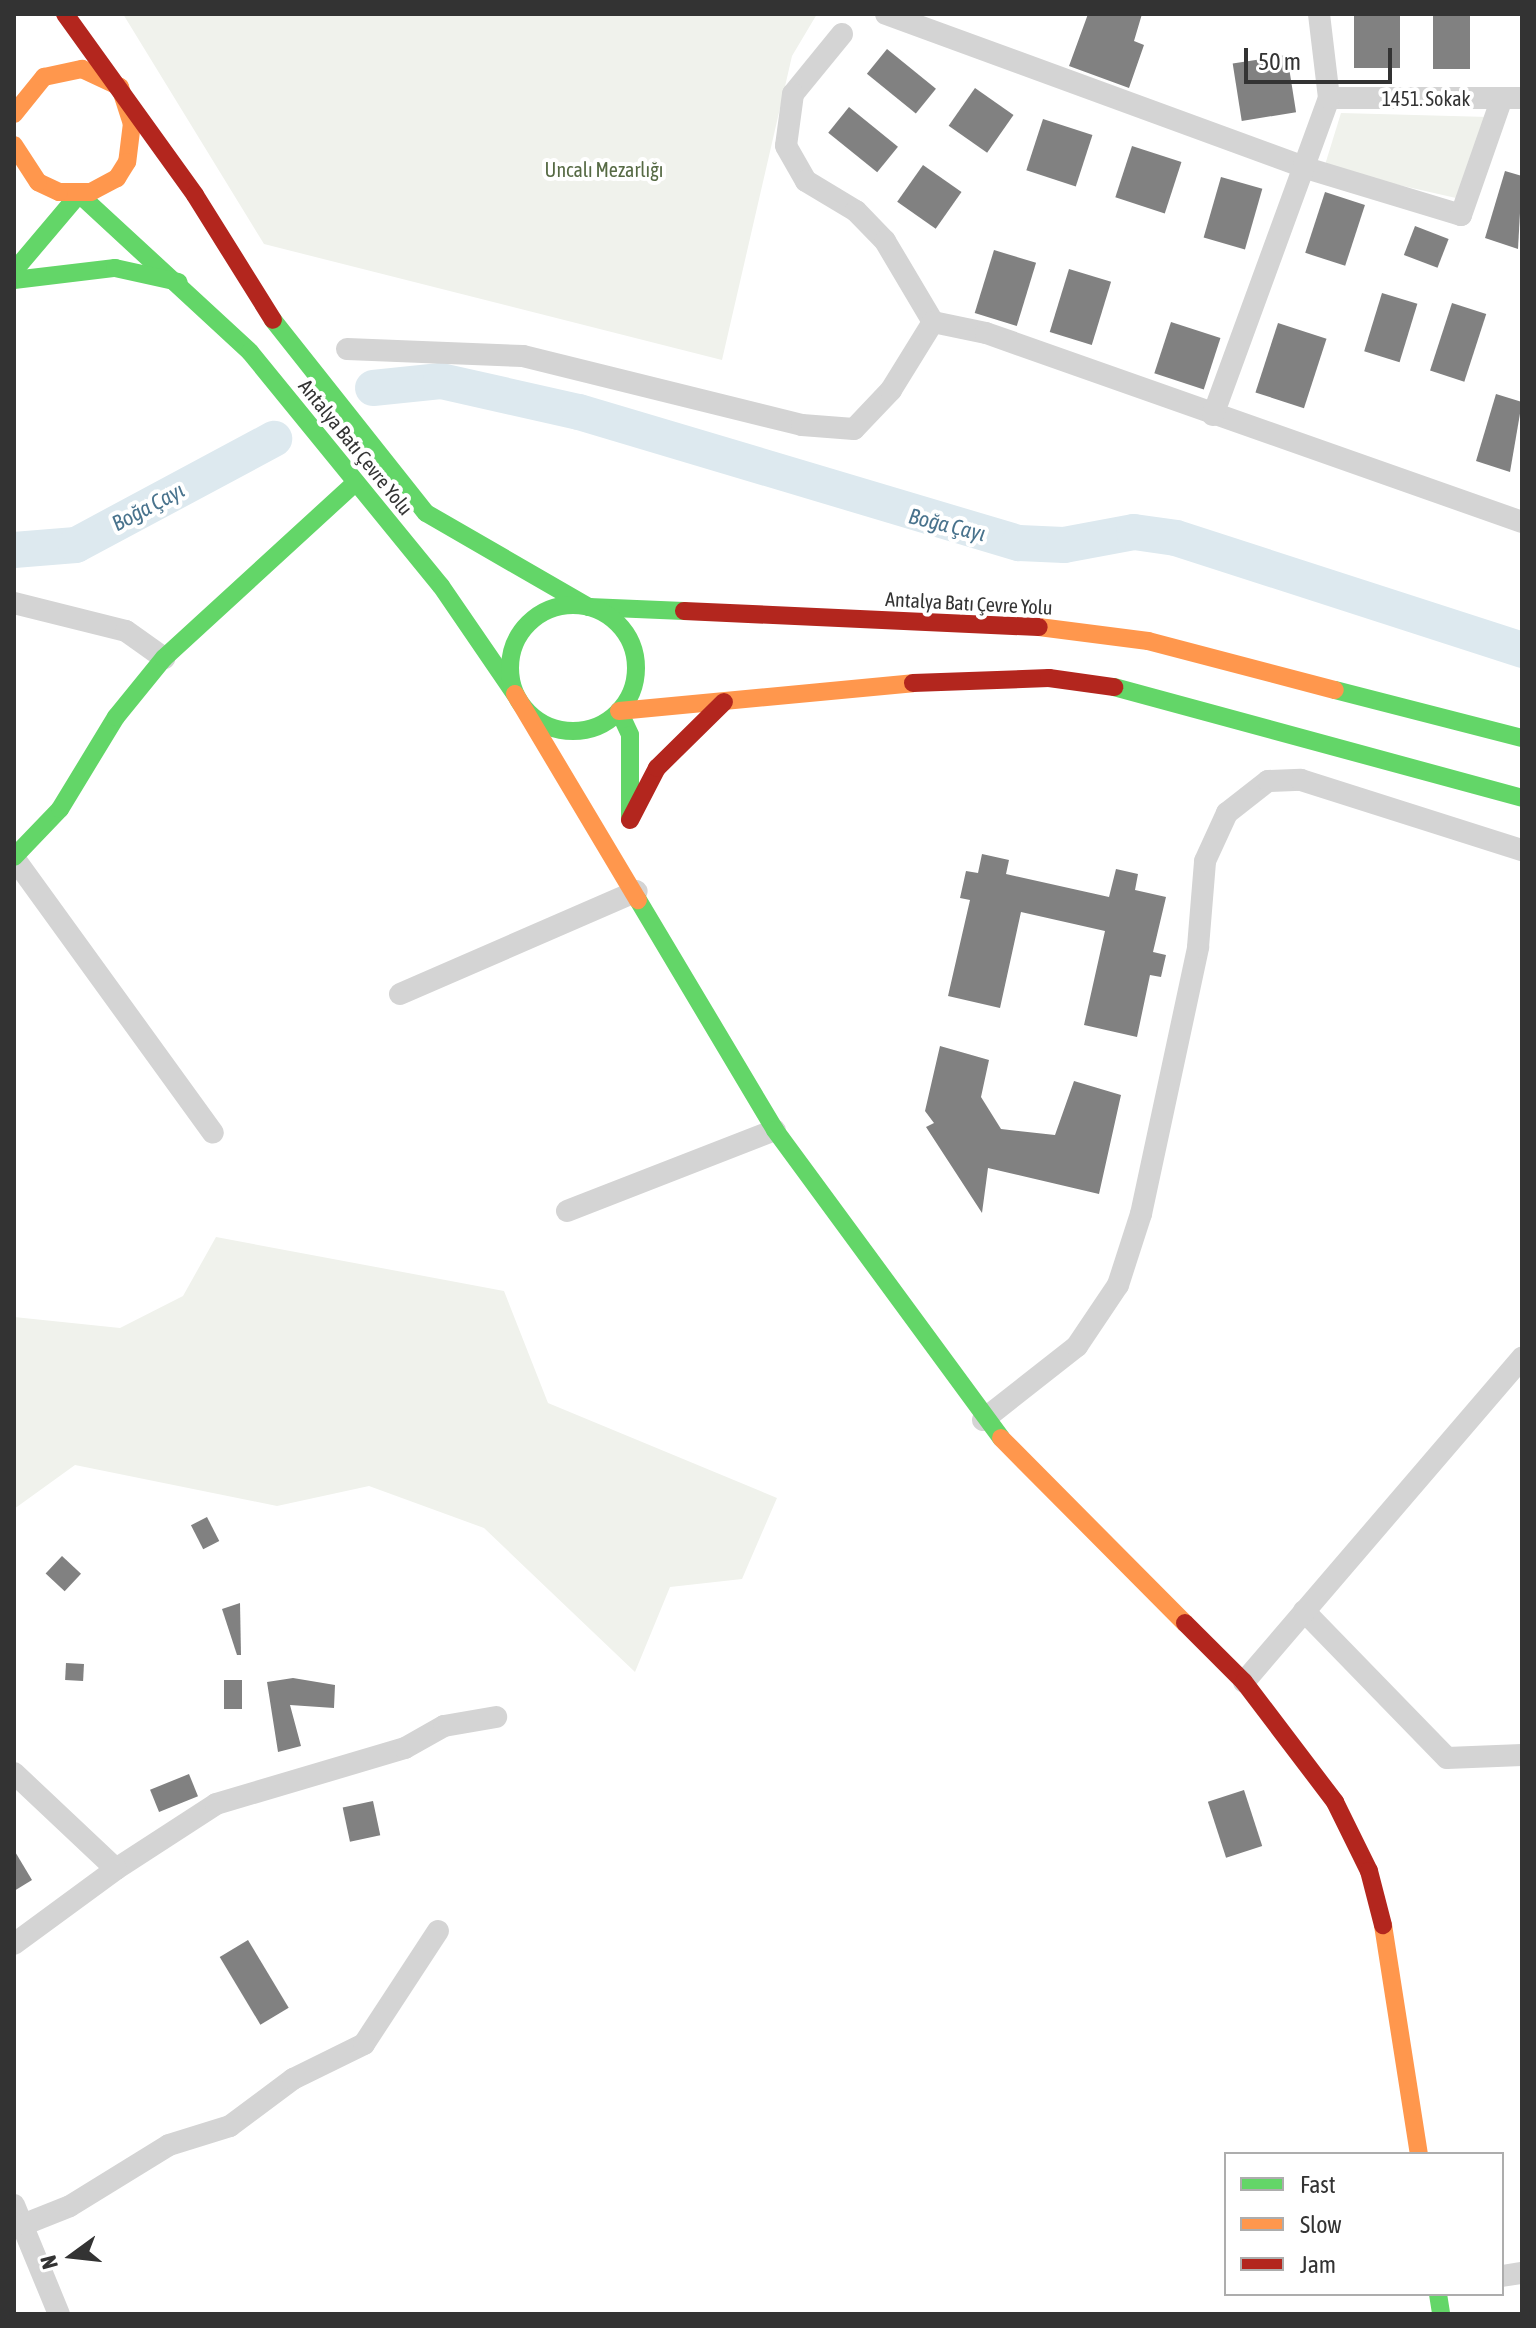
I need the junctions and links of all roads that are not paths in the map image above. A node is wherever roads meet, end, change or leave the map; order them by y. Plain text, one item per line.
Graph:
1 (65, 14) edge
2 (886, 14) edge
3 (1319, 14) edge
4 (842, 34) dead end
5 (120, 87) junction
6 (1329, 98) junction
7 (1512, 98) edge
8 (14, 114) edge
9 (14, 145) edge
10 (1306, 168) junction
11 (79, 194) junction
12 (14, 271) edge
13 (14, 280) edge
14 (182, 283) junction
15 (933, 322) junction
16 (347, 349) dead end
17 (1213, 415) junction
18 (356, 482) junction
19 (1522, 522) edge
20 (14, 603) edge
21 (589, 607) junction
22 (164, 658) junction
23 (515, 694) junction
24 (724, 702) junction
25 (619, 711) junction
26 (1522, 738) edge
27 (1522, 798) edge
28 (630, 820) junction
29 (1522, 850) edge
30 (14, 858) edge
31 (637, 891) junction
32 (400, 994) dead end
33 (775, 1130) junction
34 (213, 1133) dead end
35 (567, 1211) dead end
36 (1517, 1373) edge
37 (983, 1420) junction
38 (1304, 1611) junction
39 (1244, 1682) junction
40 (496, 1717) dead end
41 (1522, 1755) edge
42 (14, 1773) edge
43 (116, 1869) junction
44 (438, 1931) dead end
45 (14, 1944) edge
46 (1419, 2152) edge
47 (19, 2215) edge
48 (59, 2314) edge

1 - 5 main road
2 - 10 street
3 - 6 street
4 - 15 street
5 - 8 main road
5 - 11 main road
5 - 21 main road, Antalya Batı Çevre Yolu
6 - 7 street, 1451. Sokak
6 - 10 street
7 - 10 street
9 - 11 main road
10 - 17 street
11 - 12 main road
11 - 14 main road, Antalya Batı Çevre Yolu
13 - 14 main road
14 - 18 main road, Antalya Batı Çevre Yolu
15 - 16 street
15 - 17 street
17 - 19 street
18 - 22 main road
18 - 23 main road, Antalya Batı Çevre Yolu
20 - 22 street
21 - 23 main road
21 - 25 main road
21 - 26 main road, Antalya Batı Çevre Yolu
22 - 30 main road
23 - 25 main road
23 - 31 main road, Antalya Batı Çevre Yolu
24 - 25 main road
24 - 27 main road
24 - 28 main road
25 - 28 main road
28 - 31 main road
29 - 37 street
30 - 34 street
31 - 32 street
31 - 33 main road, Antalya Batı Çevre Yolu
33 - 35 street
33 - 37 main road, Antalya Batı Çevre Yolu
36 - 38 street
37 - 39 main road, Antalya Batı Çevre Yolu
38 - 39 street
38 - 41 street
39 - 46 main road, Antalya Batı Çevre Yolu
40 - 43 street
42 - 43 street
43 - 45 street
44 - 47 street
47 - 48 street

